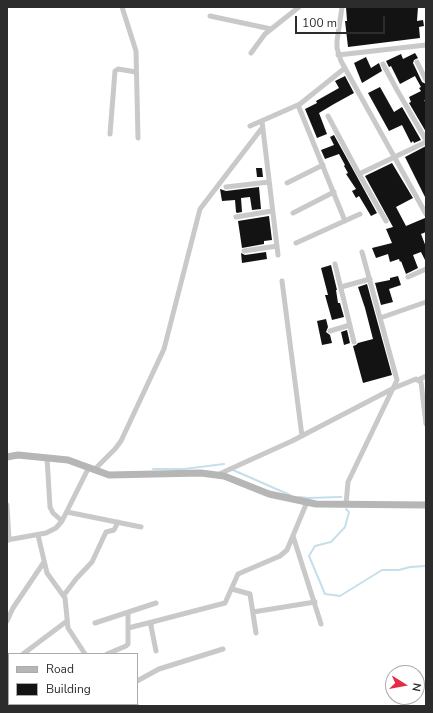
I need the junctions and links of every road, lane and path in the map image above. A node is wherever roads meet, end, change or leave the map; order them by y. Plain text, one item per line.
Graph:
1 (122, 7) edge
2 (299, 7) edge
3 (342, 7) edge
4 (210, 16) dead end
5 (271, 29) junction
6 (426, 44) edge
7 (251, 52) dead end
8 (338, 55) junction
9 (417, 62) dead end
10 (383, 64) dead end
11 (345, 68) junction
12 (136, 72) junction
13 (426, 80) edge
14 (298, 105) junction
15 (328, 116) dead end
16 (262, 121) junction
17 (250, 126) dead end
18 (262, 128) junction
19 (110, 134) dead end
20 (138, 138) dead end
21 (426, 141) edge
22 (395, 157) junction
23 (323, 165) junction
24 (359, 174) junction
25 (269, 182) junction
26 (288, 183) dead end
27 (226, 187) dead end
28 (334, 192) junction
29 (272, 211) junction
30 (292, 213) dead end
31 (360, 214) dead end
32 (426, 214) edge
33 (236, 217) dead end
34 (345, 220) junction
35 (386, 221) dead end
36 (296, 243) dead end
37 (277, 246) junction
38 (244, 251) dead end
39 (362, 252) dead end
40 (278, 255) dead end
41 (335, 264) dead end
42 (426, 269) edge
43 (408, 278) dead end
44 (370, 279) junction
45 (282, 282) dead end
46 (341, 287) junction
47 (426, 302) edge
48 (380, 318) junction
49 (350, 326) junction
50 (330, 331) dead end
51 (354, 342) dead end
52 (426, 376) edge
53 (418, 380) junction
54 (394, 388) junction
55 (426, 424) edge
56 (302, 436) junction
57 (7, 457) edge
58 (47, 458) junction
59 (91, 468) junction
60 (216, 475) junction
61 (307, 502) junction
62 (346, 504) junction
63 (7, 505) edge
64 (426, 505) edge
65 (67, 512) junction
66 (62, 521) junction
67 (118, 522) junction
68 (141, 527) dead end
69 (38, 535) junction
70 (293, 536) junction
71 (8, 540) edge
72 (44, 562) junction
73 (232, 589) junction
74 (64, 595) junction
75 (315, 602) junction
76 (156, 603) dead end
77 (128, 612) junction
78 (253, 612) junction
79 (7, 621) edge
80 (67, 621) junction
81 (152, 622) junction
82 (94, 623) dead end
83 (321, 624) dead end
84 (128, 628) junction
85 (256, 633) dead end
86 (223, 649) dead end
87 (156, 651) dead end
88 (25, 653) edge
89 (84, 653) edge
90 (109, 653) edge
91 (138, 680) edge

1 - 12 street
2 - 5 street
3 - 8 street
4 - 5 street
5 - 7 street
6 - 8 street
8 - 11 street
9 - 13 street
10 - 21 street
11 - 14 street
11 - 22 street
12 - 19 street
12 - 20 street
14 - 16 street
14 - 23 street
15 - 24 street
16 - 17 street
16 - 18 street
18 - 25 street
18 - 59 street
21 - 22 street
22 - 24 street
22 - 32 street
23 - 26 street
23 - 28 street
24 - 35 street
25 - 27 street
25 - 29 street
28 - 30 street
28 - 34 street
29 - 33 street
29 - 37 street
31 - 34 street
34 - 36 street
37 - 38 street
37 - 40 street
39 - 44 street
41 - 46 street
42 - 43 street
44 - 46 street
44 - 48 street
45 - 56 street
46 - 49 street
47 - 48 street
48 - 54 street
49 - 50 street
49 - 51 street
52 - 53 street
53 - 54 street
53 - 55 street
54 - 56 street
54 - 62 street
56 - 60 street
57 - 58 street
58 - 59 street
58 - 66 street
59 - 60 street
59 - 65 street
60 - 61 street
61 - 62 street
61 - 70 street
62 - 64 street
63 - 71 street
65 - 66 street
65 - 67 street
66 - 69 street
67 - 68 street
67 - 74 street
69 - 71 street
69 - 72 street
70 - 73 street
70 - 75 street
72 - 74 street
72 - 79 street
73 - 78 street
73 - 81 street
74 - 80 street
75 - 78 street
75 - 83 street
76 - 77 street
77 - 82 street
77 - 84 street
78 - 85 street
80 - 88 street
80 - 89 street
81 - 84 street
81 - 87 street
84 - 90 street
86 - 91 street

